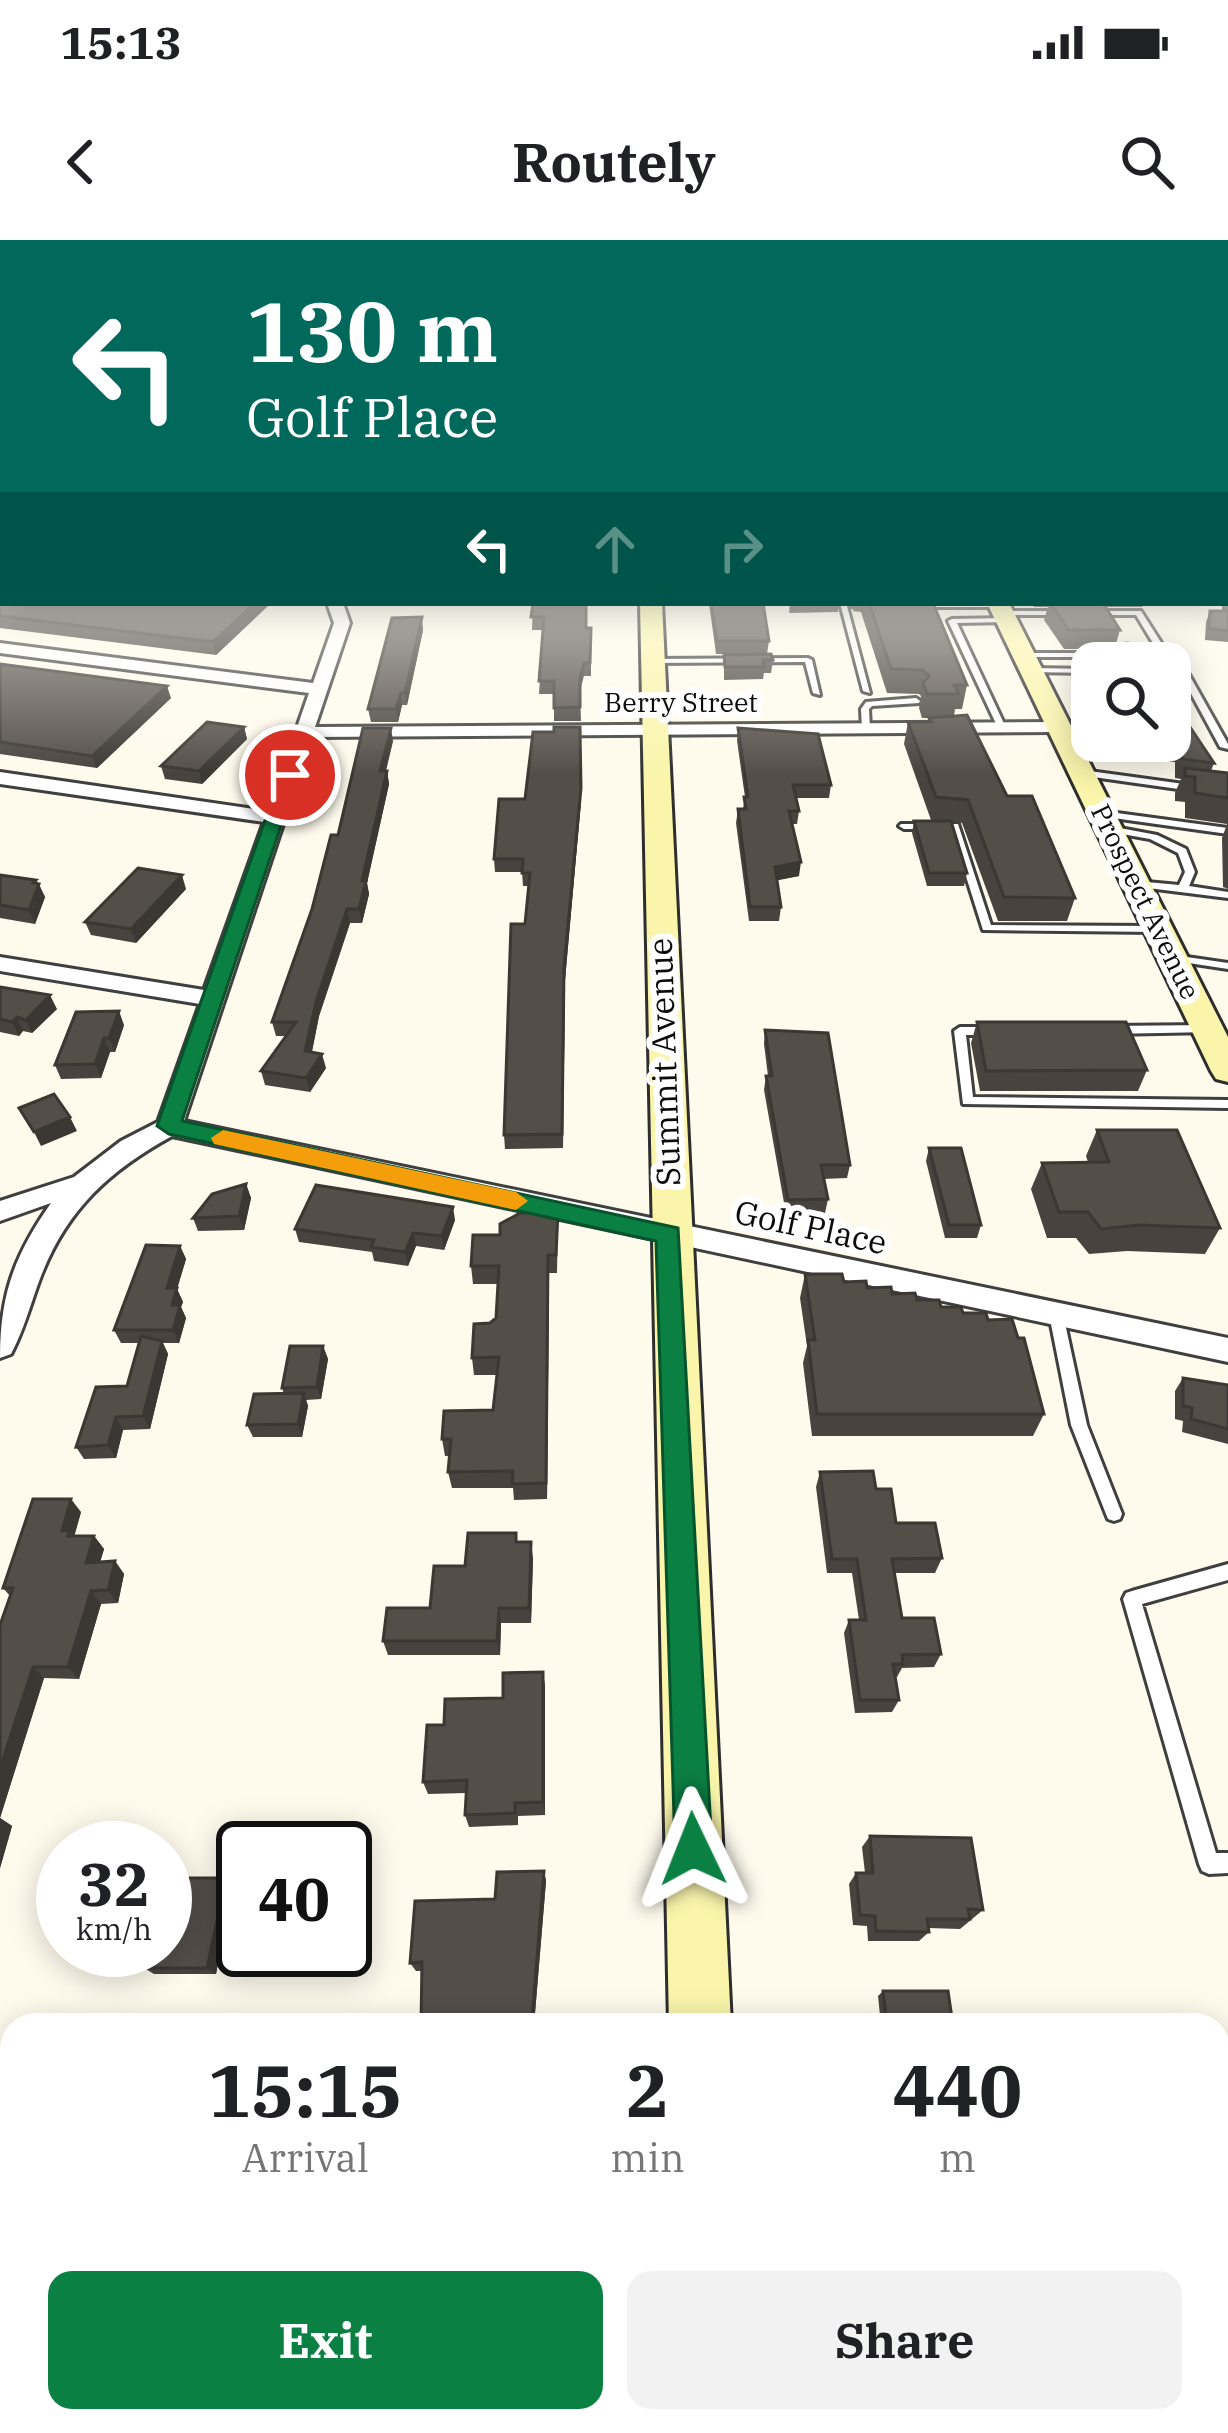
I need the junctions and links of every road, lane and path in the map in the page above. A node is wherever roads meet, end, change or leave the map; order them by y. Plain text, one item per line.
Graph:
1 (336, 606) edge
2 (651, 606) edge
3 (844, 606) edge
4 (941, 606) edge
5 (1002, 610) edge
6 (0, 649) edge
7 (652, 661) junction
8 (1027, 662) junction
9 (1071, 667) edge
10 (1191, 685) edge
11 (319, 689) junction
12 (867, 691) dead end
13 (817, 693) dead end
14 (916, 701) edge
15 (1059, 727) junction
16 (1003, 728) junction
17 (866, 729) junction
18 (654, 730) junction
19 (304, 732) junction
20 (1226, 747) edge
21 (1082, 773) junction
22 (0, 778) edge
23 (1228, 793) edge
24 (275, 818) junction
25 (1105, 822) junction
26 (904, 826) dead end
27 (1228, 831) edge
28 (1136, 884) junction
29 (1183, 888) junction
30 (1228, 895) edge
31 (1158, 929) junction
32 (1173, 958) junction
33 (0, 964) edge
34 (1228, 966) edge
35 (214, 999) junction
36 (1095, 1030) edge
37 (1005, 1031) edge
38 (1220, 1049) edge
39 (1228, 1103) edge
40 (169, 1126) junction
41 (83, 1181) junction
42 (0, 1211) edge
43 (0, 1227) edge
44 (669, 1234) junction
45 (42, 1235) junction
46 (1055, 1314) junction
47 (0, 1346) edge
48 (1228, 1350) edge
49 (1114, 1514) dead end
50 (1228, 1572) edge
51 (1228, 1863) edge
52 (700, 2013) edge

1 - 11 street
2 - 7 street, Summit Avenue
3 - 12 lane
4 - 5 lane
5 - 8 street, Prospect Avenue
5 - 8 lane
5 - 16 lane
6 - 11 street
7 - 13 lane
7 - 18 street, Summit Avenue
8 - 9 lane
8 - 15 street, Prospect Avenue
10 - 20 lane
11 - 19 street
14 - 17 lane
15 - 16 street, Berry Street
15 - 21 street, Prospect Avenue
16 - 17 street, Berry Street
17 - 18 street, Berry Street
18 - 19 street, Berry Street
18 - 44 street, Summit Avenue
19 - 24 street
21 - 23 lane
21 - 25 street, Prospect Avenue
22 - 24 street
24 - 35 street
25 - 27 lane
25 - 28 street, Prospect Avenue
25 - 29 lane
26 - 31 lane
28 - 29 lane
28 - 31 street, Prospect Avenue
29 - 30 lane
31 - 32 street, Prospect Avenue
32 - 34 lane
32 - 38 street, Prospect Avenue
33 - 35 street
35 - 40 street
36 - 38 lane
37 - 39 lane
40 - 41 street
40 - 44 street, Golf Place
41 - 42 street
41 - 45 street
43 - 45 street
44 - 46 street, Golf Place
44 - 52 street, Summit Avenue
45 - 47 street
46 - 48 street, Golf Place
46 - 49 lane
50 - 51 lane

